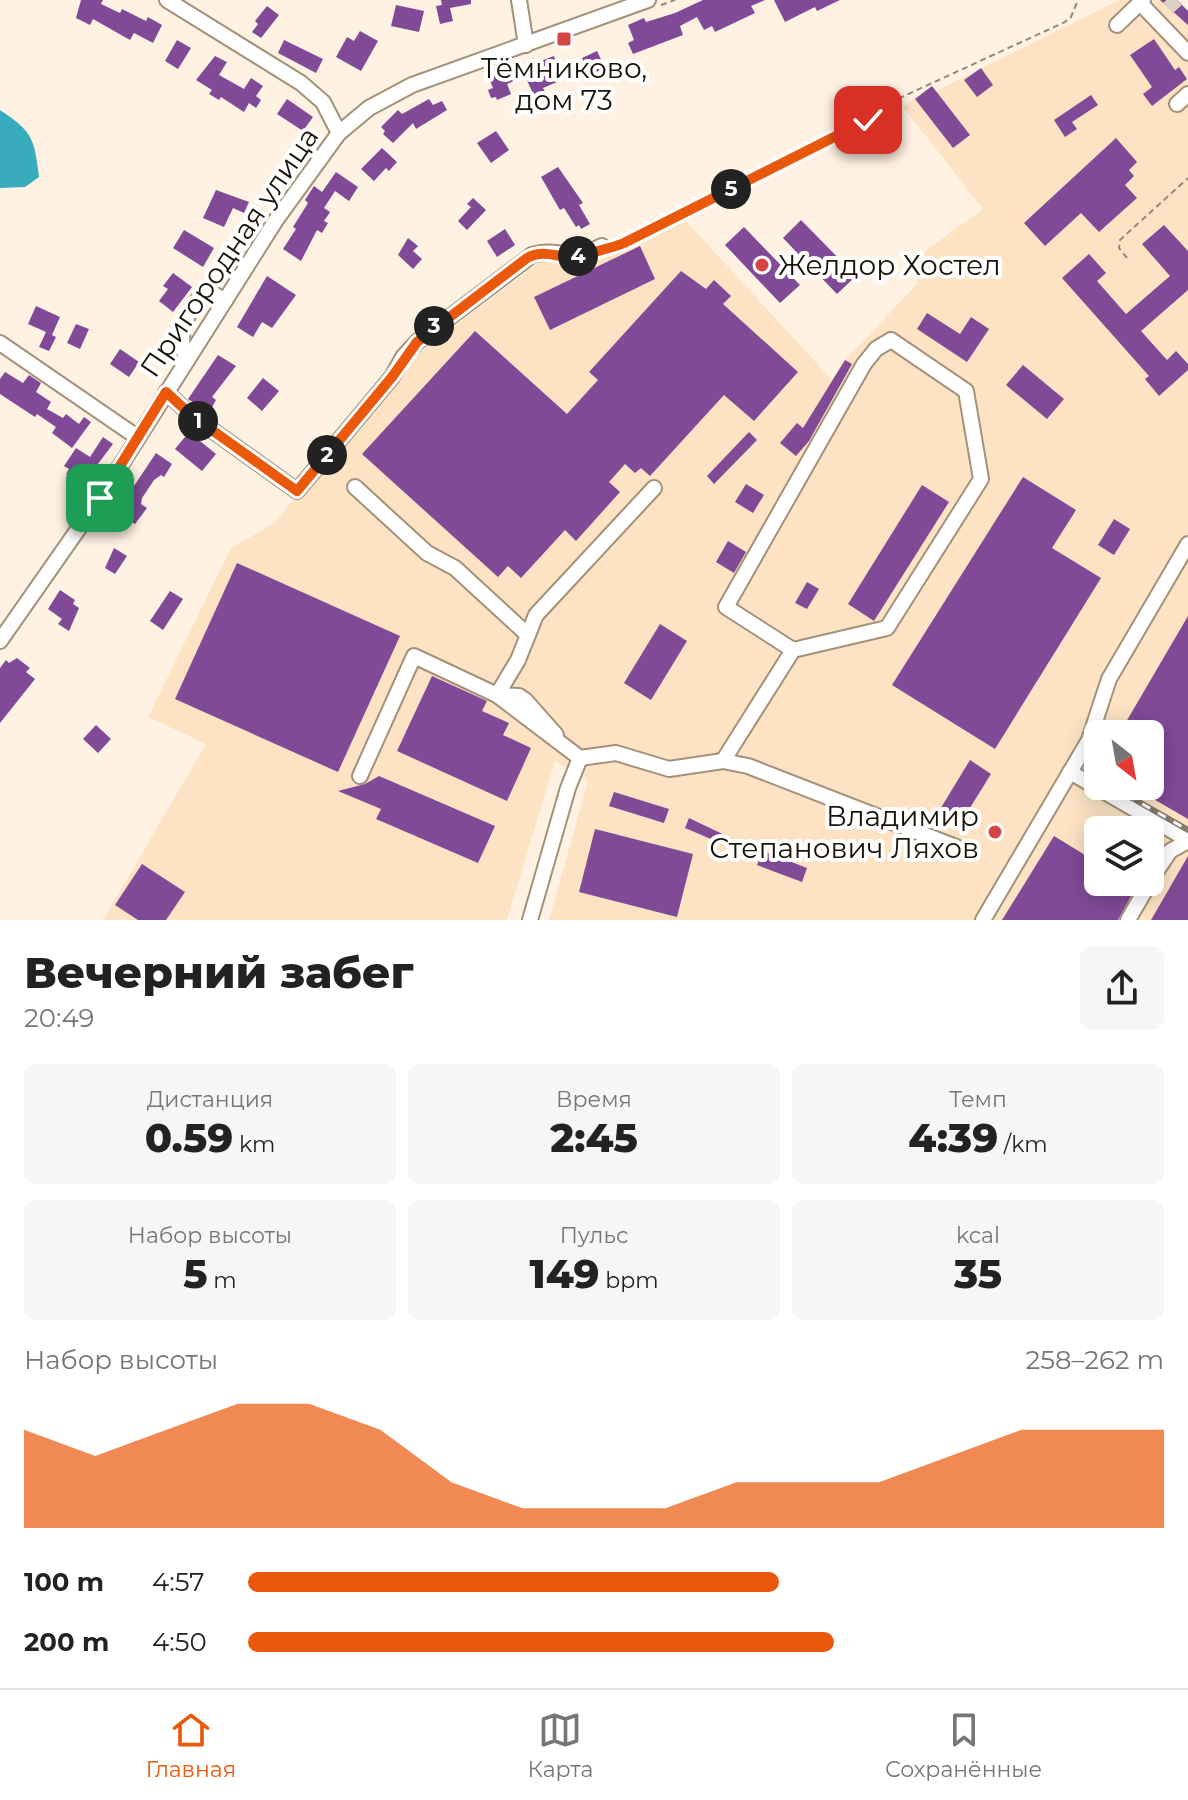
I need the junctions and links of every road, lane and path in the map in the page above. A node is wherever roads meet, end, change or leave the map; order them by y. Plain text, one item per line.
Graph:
1 (167, 0) edge
2 (519, 0) edge
3 (675, 0) edge
4 (1078, 0) edge
5 (1141, 2) edge
6 (651, 4) edge
7 (1168, 8) dead end
8 (1156, 20) junction
9 (1117, 25) dead end
10 (526, 45) junction
11 (1188, 53) edge
12 (339, 133) junction
13 (1188, 178) edge
14 (602, 246) joint
15 (1127, 258) dead end
16 (225, 301) junction
17 (0, 343) edge
18 (187, 360) junction
19 (166, 392) junction
20 (137, 437) junction
21 (355, 487) dead end
22 (654, 488) dead end
23 (1188, 544) edge
24 (528, 635) junction
25 (0, 641) edge
26 (793, 650) junction
27 (518, 660) junction
28 (517, 680) junction
29 (503, 696) junction
30 (525, 700) junction
31 (575, 754) junction
32 (723, 761) junction
33 (1070, 772) junction
34 (360, 776) dead end
35 (1188, 840) edge
36 (956, 847) dead end
37 (1164, 860) edge
38 (1142, 896) edge
39 (530, 920) edge
40 (983, 920) edge
41 (1128, 920) edge

1 - 12 street
2 - 10 street
3 - 6 path
4 - 14 path
5 - 8 street
5 - 9 street
6 - 10 street, Пригородная улица
7 - 8 street
8 - 11 street
10 - 12 street, Пригородная улица
12 - 16 street, Пригородная улица
13 - 15 path
14 - 19 street
16 - 18 street, Пригородная улица
16 - 18 street
17 - 20 street
18 - 19 street, Пригородная улица
19 - 20 street, Пригородная улица
20 - 25 street, Пригородная улица
21 - 24 street
22 - 24 street
23 - 33 street
24 - 27 street
26 - 26 street
26 - 32 street
27 - 28 street
27 - 29 street
28 - 29 street
28 - 30 street
29 - 30 street
29 - 31 street
29 - 34 street
30 - 31 street
31 - 32 street
31 - 39 street
32 - 36 street
33 - 35 street
33 - 40 street
35 - 37 street
38 - 41 street

